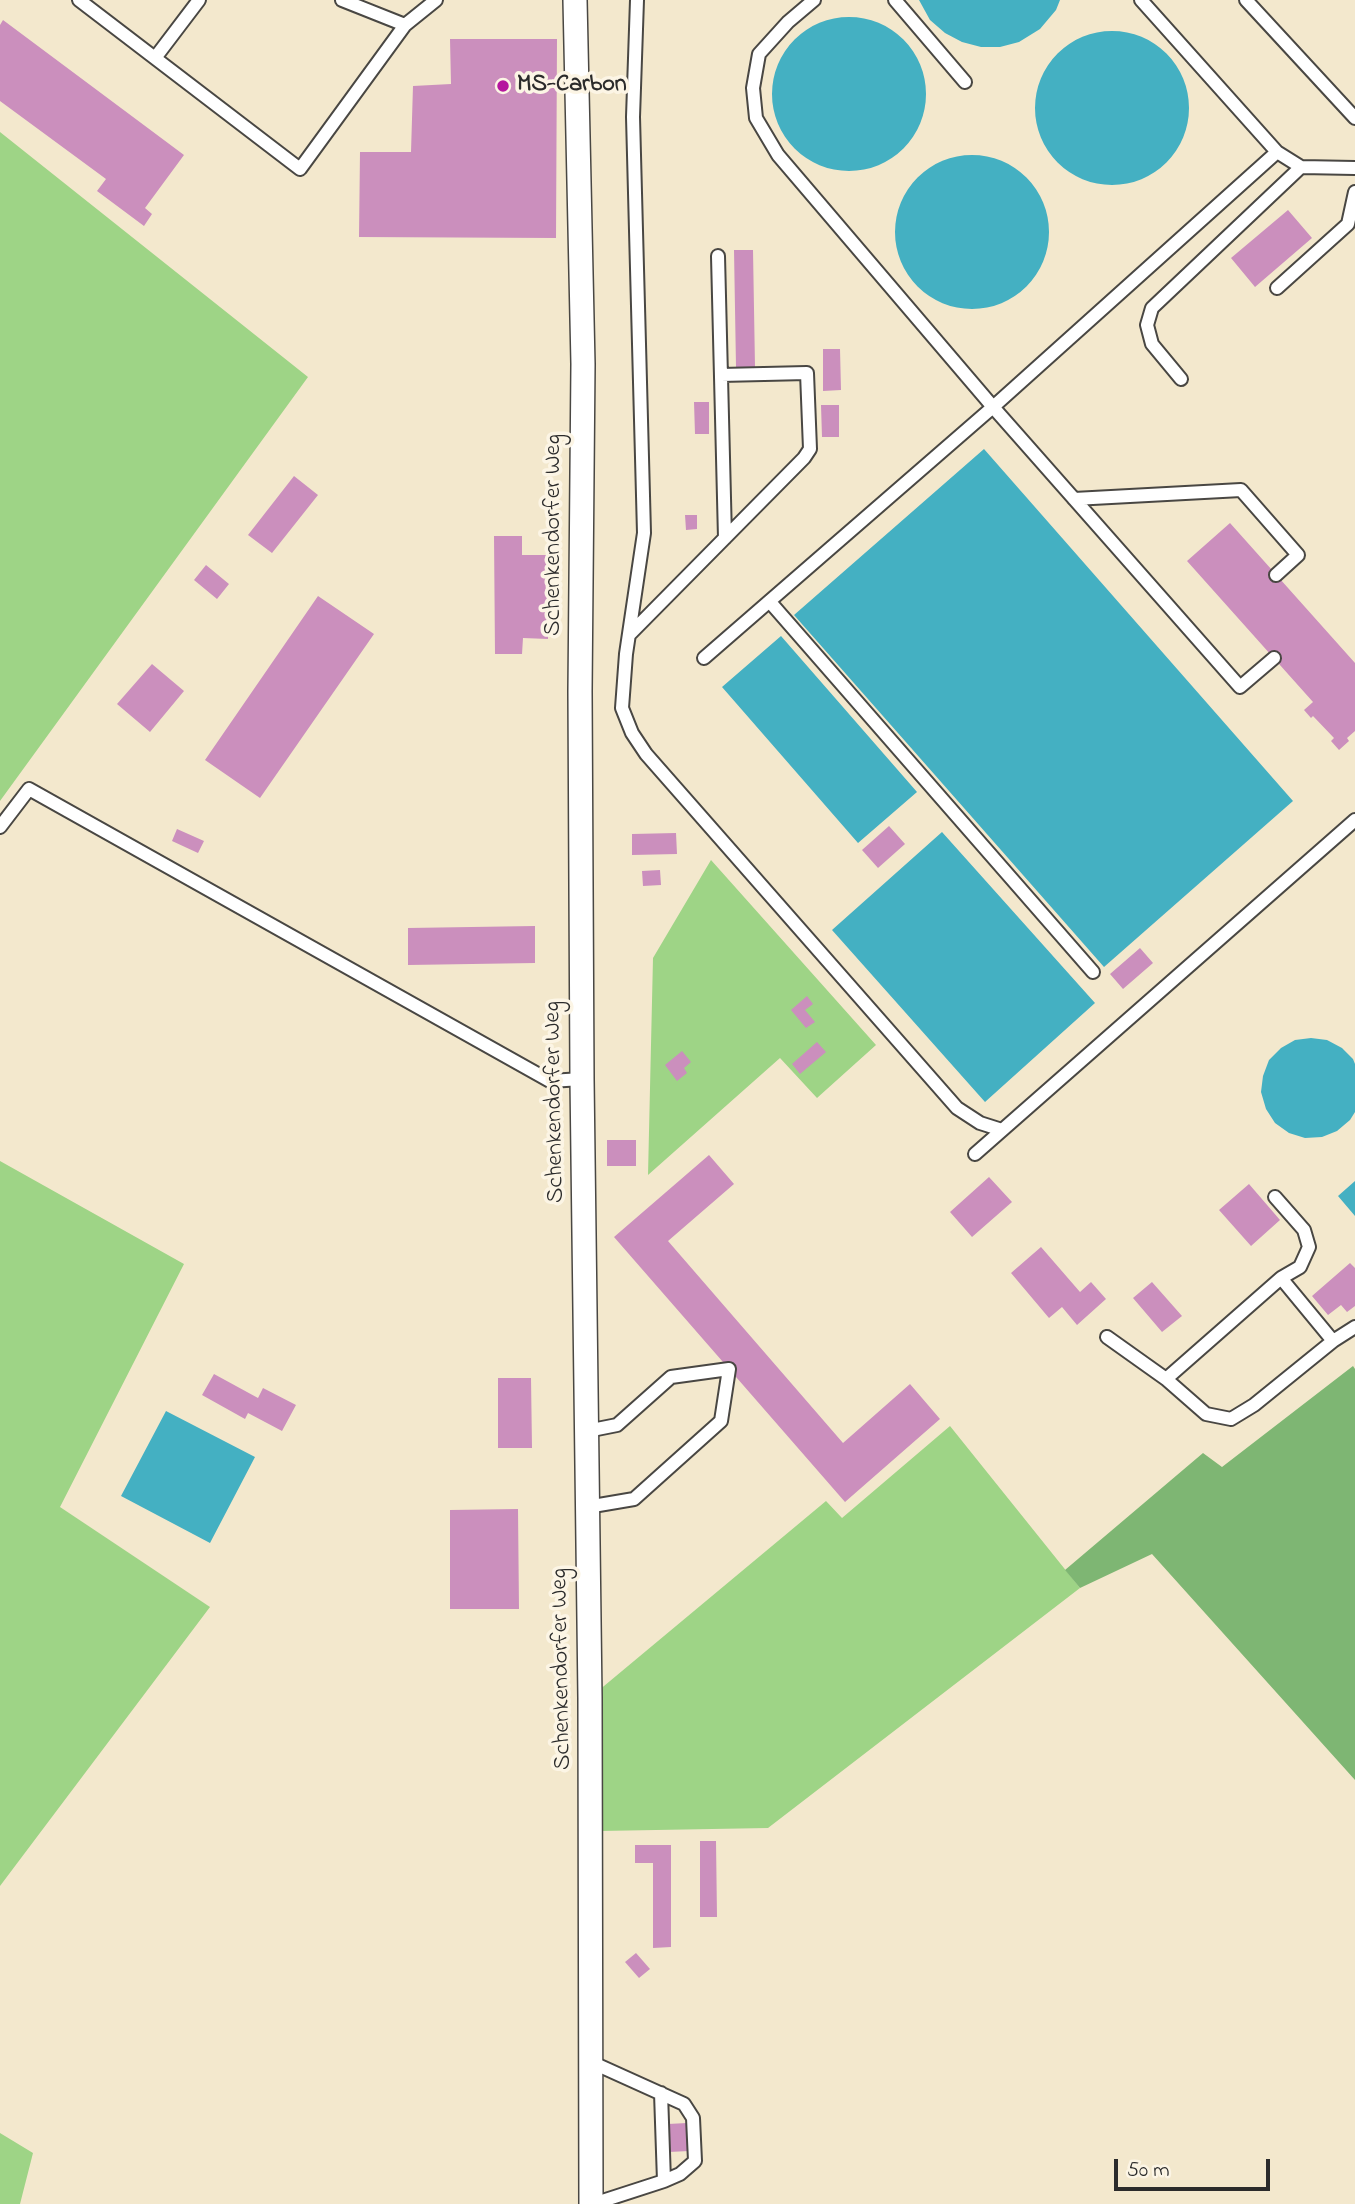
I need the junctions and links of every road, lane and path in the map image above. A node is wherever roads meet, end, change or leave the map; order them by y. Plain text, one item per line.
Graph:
1 (79, 0) edge
2 (199, 0) edge
3 (342, 0) edge
4 (436, 0) edge
5 (575, 0) edge
6 (637, 0) edge
7 (814, 0) edge
8 (895, 0) edge
9 (1141, 0) edge
10 (1246, 0) edge
11 (405, 25) junction
12 (155, 58) junction
13 (965, 82) dead end
14 (1355, 118) edge
15 (1277, 152) junction
16 (1301, 167) junction
17 (1355, 168) edge
18 (1355, 192) edge
19 (718, 256) dead end
20 (1277, 288) dead end
21 (721, 374) junction
22 (1181, 379) dead end
23 (993, 407) junction
24 (1074, 499) junction
25 (725, 538) junction
26 (1276, 575) dead end
27 (769, 602) junction
28 (628, 636) junction
29 (704, 658) dead end
30 (1274, 658) dead end
31 (1355, 820) edge
32 (0, 827) edge
33 (1093, 972) dead end
34 (582, 1079) junction
35 (1002, 1130) junction
36 (975, 1154) dead end
37 (1275, 1197) dead end
38 (1281, 1278) junction
39 (1355, 1327) edge
40 (1107, 1337) dead end
41 (1333, 1340) junction
42 (1166, 1379) junction
43 (587, 1431) junction
44 (587, 1507) junction
45 (591, 2062) junction
46 (661, 2092) junction
47 (664, 2181) junction
48 (592, 2204) edge

1 - 12 lane
2 - 12 lane
3 - 11 lane
4 - 11 lane
5 - 34 street, Schenkendorfer Weg
6 - 28 lane
7 - 23 lane
8 - 13 lane
9 - 15 lane
10 - 14 lane
11 - 12 lane
15 - 16 lane
15 - 23 lane
16 - 17 lane
16 - 22 lane
18 - 20 lane
19 - 21 lane
21 - 25 lane
21 - 25 lane
23 - 24 lane
23 - 27 lane
24 - 26 lane
24 - 30 lane
25 - 28 lane
27 - 29 lane
27 - 33 lane
28 - 35 lane
31 - 35 lane
32 - 34 lane
34 - 43 street, Schenkendorfer Weg
35 - 36 lane
37 - 38 lane
38 - 41 lane
38 - 42 lane
39 - 41 lane
40 - 42 lane
41 - 42 lane
43 - 44 street, Schenkendorfer Weg
43 - 44 lane
44 - 45 street, Schenkendorfer Weg
45 - 46 lane
45 - 48 street, Schenkendorfer Weg
46 - 47 lane
46 - 47 lane
47 - 48 lane

